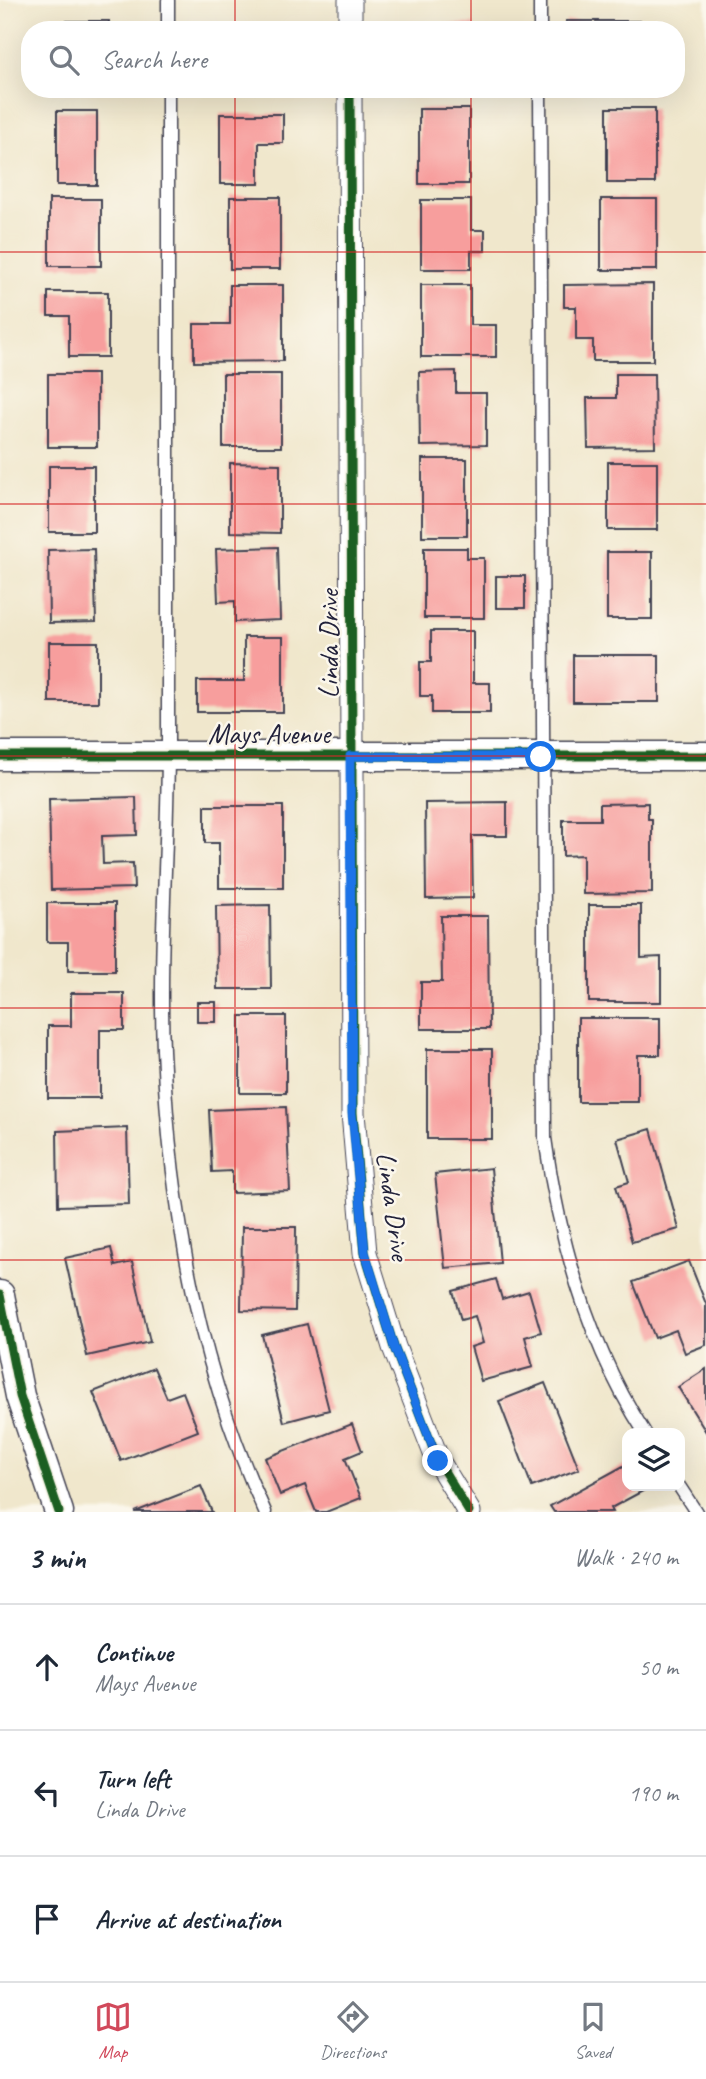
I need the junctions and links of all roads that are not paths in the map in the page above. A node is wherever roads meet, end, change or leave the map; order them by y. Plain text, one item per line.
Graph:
1 (168, 0) edge
2 (350, 0) edge
3 (540, 0) edge
4 (168, 21) edge
5 (350, 21) edge
6 (540, 21) edge
7 (168, 98) edge
8 (350, 98) edge
9 (540, 98) edge
10 (0, 756) edge
11 (168, 756) junction
12 (350, 756) junction
13 (541, 757) junction
14 (706, 757) edge
15 (0, 1295) edge
16 (642, 1428) edge
17 (682, 1491) edge
18 (59, 1512) edge
19 (265, 1512) edge
20 (470, 1512) edge
21 (696, 1512) edge

1 - 4 lane
2 - 5 street
3 - 6 lane
7 - 11 lane
8 - 12 street, Linda Drive
9 - 13 lane
10 - 11 street, Mays Avenue
11 - 12 street, Mays Avenue
11 - 19 lane
12 - 13 street, Mays Avenue
12 - 20 street, Linda Drive
13 - 14 street, Mays Avenue
13 - 16 lane
15 - 18 street
17 - 21 lane

